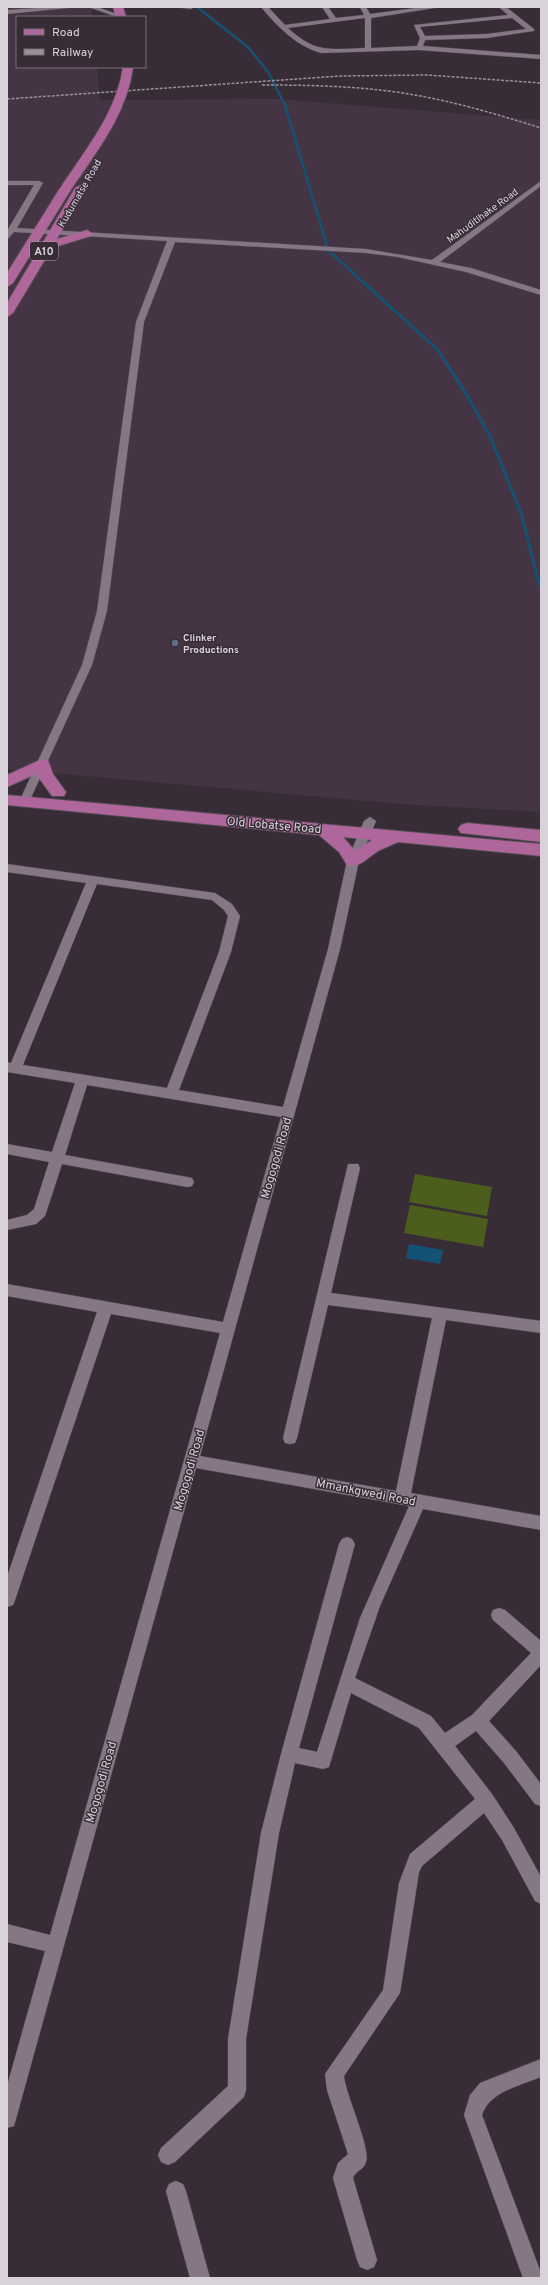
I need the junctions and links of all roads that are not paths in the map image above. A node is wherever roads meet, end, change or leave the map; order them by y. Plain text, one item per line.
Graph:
1 (76, 7) edge
2 (90, 7) edge
3 (178, 7) edge
4 (188, 7) edge
5 (191, 7) edge
6 (264, 7) edge
7 (325, 7) edge
8 (363, 7) edge
9 (438, 7) edge
10 (502, 7) edge
11 (7, 12) edge
12 (120, 13) edge
13 (513, 16) junction
14 (368, 17) junction
15 (409, 20) junction
16 (335, 22) junction
17 (283, 27) junction
18 (541, 28) edge
19 (534, 32) junction
20 (423, 38) junction
21 (488, 44) junction
22 (419, 48) junction
23 (368, 50) junction
24 (541, 57) edge
25 (128, 68) edge
26 (138, 68) edge
27 (7, 183) edge
28 (541, 183) edge
29 (65, 216) junction
30 (12, 230) junction
31 (38, 232) junction
32 (55, 233) junction
33 (87, 234) junction
34 (7, 238) edge
35 (172, 239) junction
36 (48, 245) junction
37 (434, 262) junction
38 (7, 283) edge
39 (541, 293) edge
40 (7, 313) edge
41 (42, 764) junction
42 (7, 782) edge
43 (7, 787) edge
44 (58, 792) junction
45 (28, 795) junction
46 (7, 800) edge
47 (368, 827) junction
48 (324, 830) junction
49 (395, 836) junction
50 (541, 836) edge
51 (541, 850) edge
52 (353, 861) junction
53 (7, 868) edge
54 (93, 879) junction
55 (11, 1068) edge
56 (82, 1080) junction
57 (171, 1094) junction
58 (288, 1113) junction
59 (7, 1149) edge
60 (58, 1158) junction
61 (353, 1168) dead end
62 (187, 1182) dead end
63 (7, 1225) edge
64 (7, 1290) edge
65 (322, 1298) junction
66 (106, 1307) junction
67 (440, 1315) junction
68 (541, 1327) edge
69 (228, 1329) junction
70 (290, 1438) dead end
71 (191, 1461) junction
72 (402, 1498) junction
73 (418, 1502) junction
74 (541, 1523) edge
75 (347, 1544) dead end
76 (7, 1600) edge
77 (500, 1615) dead end
78 (541, 1652) edge
79 (346, 1682) junction
80 (478, 1721) junction
81 (443, 1744) junction
82 (289, 1754) junction
83 (541, 1798) edge
84 (486, 1800) junction
85 (541, 1895) edge
86 (7, 1933) edge
87 (56, 1945) junction
88 (541, 2068) edge
89 (7, 2119) edge
90 (168, 2155) dead end
91 (176, 2191) dead end
92 (367, 2260) dead end
93 (200, 2278) edge
94 (533, 2278) edge

1 - 11 street
2 - 12 street
3 - 4 street
4 - 5 street
6 - 17 street
7 - 16 street
8 - 14 street
9 - 15 street
10 - 13 street
13 - 15 street
13 - 19 street
14 - 15 street
14 - 16 street
14 - 23 street
15 - 20 street
16 - 17 street
17 - 23 street
18 - 19 street
19 - 21 street
20 - 21 street
20 - 22 street
21 - 22 street
21 - 24 street
22 - 23 street
25 - 31 main road, Kudumatse Road / A10, bridge
26 - 29 main road, Kudumatse Road / A10
27 - 30 street
28 - 37 street, Mahuditlhake Road
29 - 32 main road, Kudumatse Road / A10
29 - 33 main road
30 - 31 street
30 - 34 street
31 - 32 street
31 - 38 main road, Kudumatse Road / A10
32 - 33 street
32 - 36 main road, Kudumatse Road / A10
33 - 35 street
33 - 36 main road
35 - 37 street
35 - 41 street
36 - 40 main road, Kudumatse Road / A10
37 - 39 street
41 - 42 main road
41 - 44 main road
41 - 45 street
43 - 45 main road
44 - 45 main road
44 - 47 main road
45 - 46 main road, Old Lobatse Road
45 - 48 main road, Old Lobatse Road
47 - 48 main road, Old Lobatse Road
47 - 49 main road, Old Lobatse Road
47 - 50 main road, Old Lobatse Road
47 - 52 street, Mogogodi Road
48 - 52 main road
49 - 51 main road, Old Lobatse Road
49 - 52 main road
52 - 58 street, Mogogodi Road
53 - 54 street
54 - 55 street
54 - 57 street
55 - 56 street
56 - 57 street
56 - 60 street
57 - 58 street
58 - 69 street, Mogogodi Road
59 - 60 street
60 - 62 street
60 - 63 street
61 - 65 street
64 - 66 street
65 - 67 street
65 - 70 street
66 - 69 street
66 - 76 street
67 - 68 street
67 - 72 street
69 - 71 street, Mogogodi Road
71 - 72 street, Mmankgwedi Road
71 - 87 street, Mogogodi Road
72 - 73 street, Mmankgwedi Road
73 - 74 street, Mmankgwedi Road
73 - 79 street
75 - 82 street
77 - 78 street
78 - 80 street
79 - 81 street
79 - 82 street
80 - 81 street
80 - 83 street
81 - 84 street
82 - 90 street
84 - 85 street
84 - 92 street
86 - 87 street
87 - 89 street, Mogogodi Road
88 - 94 street
91 - 93 street

